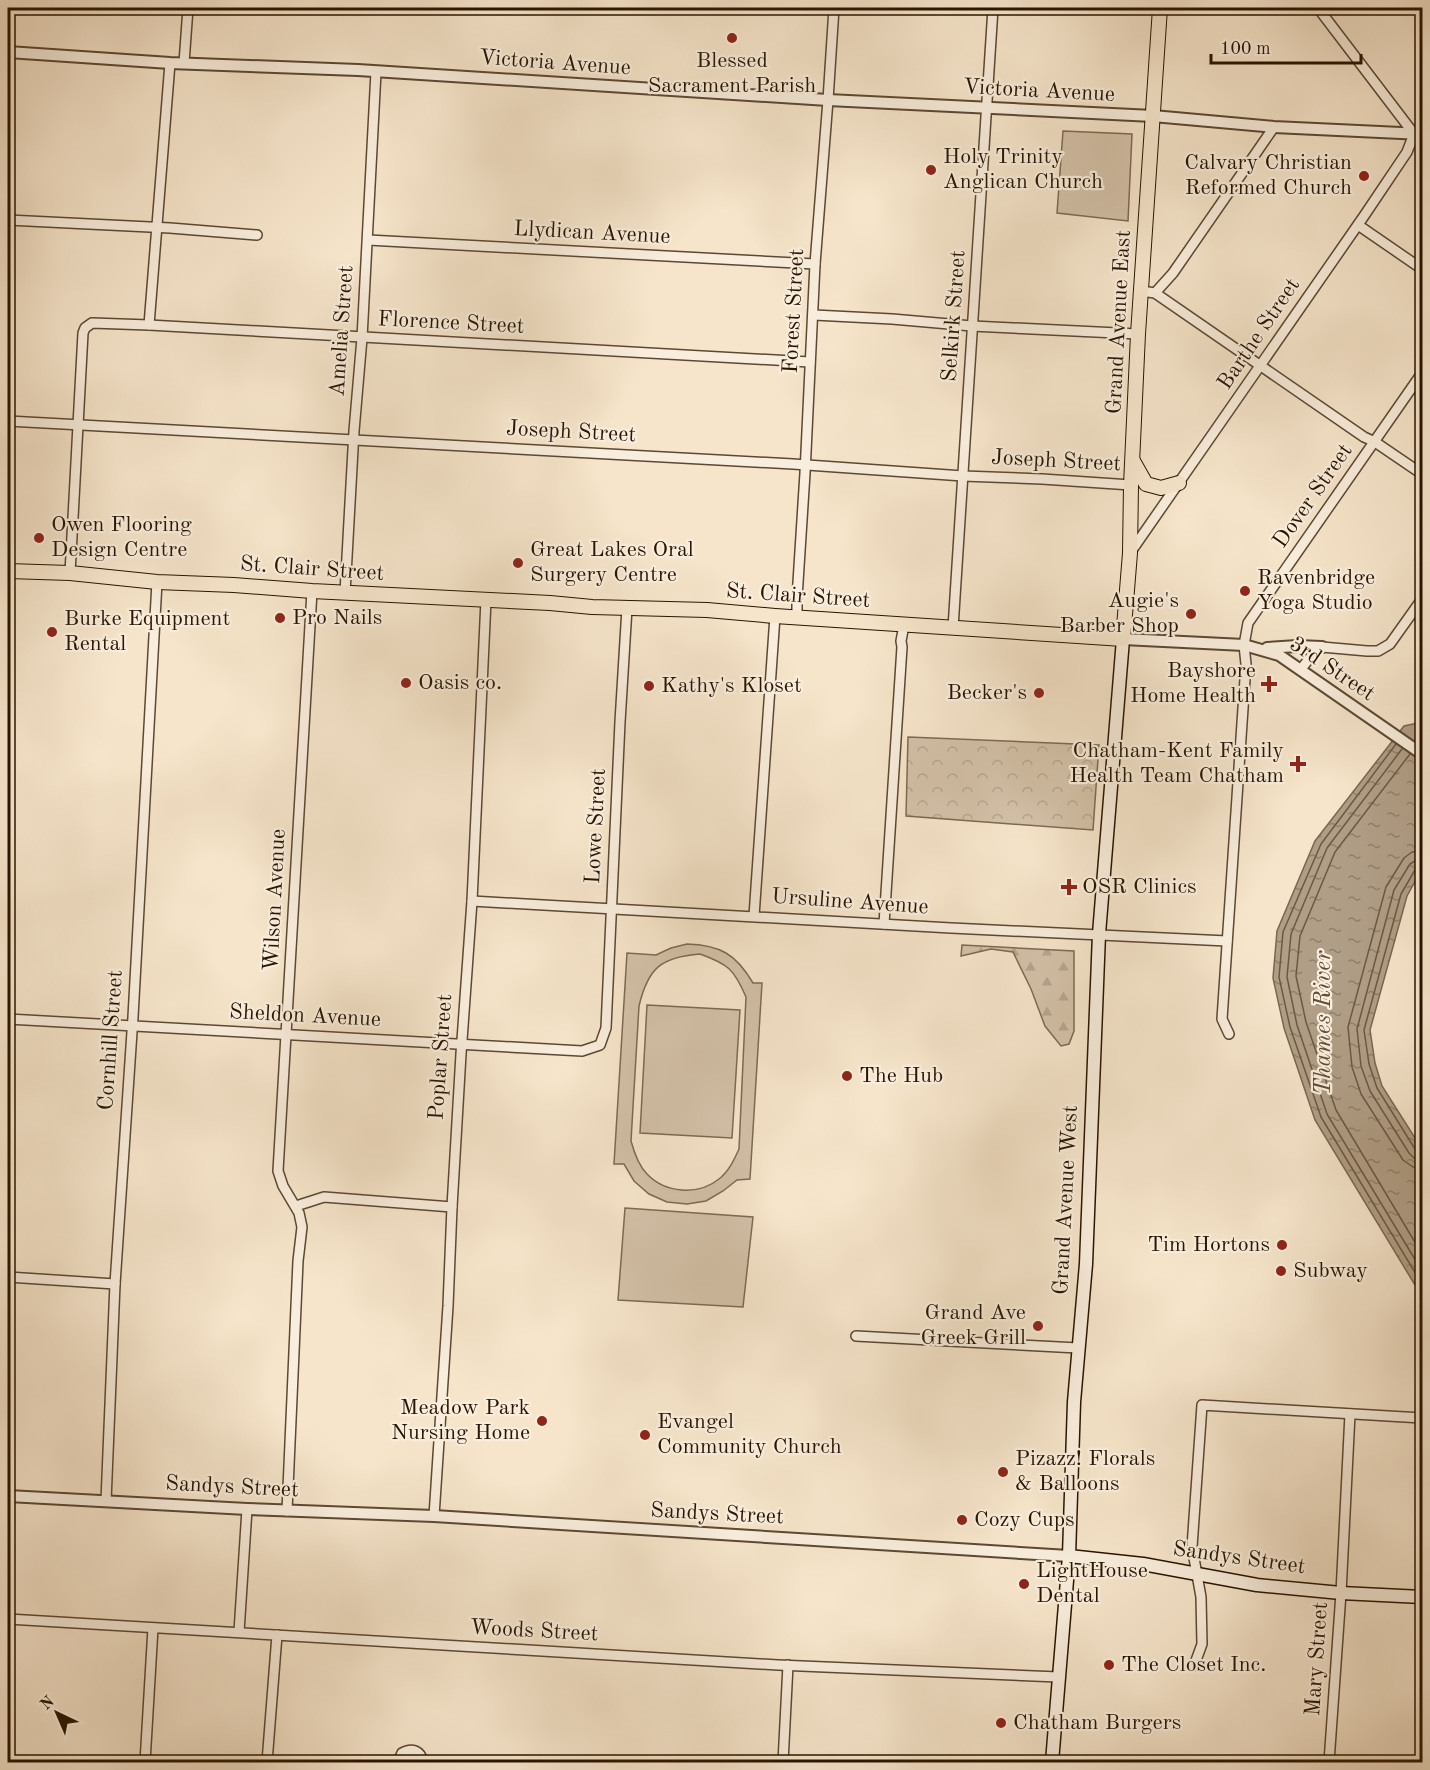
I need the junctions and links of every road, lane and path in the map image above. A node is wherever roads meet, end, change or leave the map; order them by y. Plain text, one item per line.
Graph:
1 (188, 8) edge
2 (834, 8) edge
3 (993, 8) edge
4 (1160, 8) edge
5 (1318, 8) edge
6 (8, 52) edge
7 (170, 63) junction
8 (184, 63) junction
9 (376, 72) junction
10 (828, 100) junction
11 (986, 109) junction
12 (1153, 116) junction
13 (1274, 127) junction
14 (1418, 134) edge
15 (8, 220) edge
16 (1358, 225) junction
17 (157, 227) junction
18 (257, 234) dead end
19 (368, 240) junction
20 (815, 264) junction
21 (1422, 269) edge
22 (1148, 292) junction
23 (814, 315) junction
24 (149, 325) junction
25 (972, 326) junction
26 (1138, 334) junction
27 (362, 338) junction
28 (810, 362) junction
29 (1261, 366) junction
30 (1422, 374) edge
31 (8, 421) edge
32 (77, 424) junction
33 (354, 439) junction
34 (1375, 442) junction
35 (1132, 460) junction
36 (805, 465) junction
37 (1422, 474) edge
38 (963, 476) junction
39 (1179, 483) junction
40 (1131, 485) junction
41 (1130, 553) junction
42 (8, 571) edge
43 (70, 573) junction
44 (157, 582) junction
45 (312, 591) junction
46 (345, 592) junction
47 (1422, 599) edge
48 (486, 600) junction
49 (627, 608) junction
50 (775, 616) junction
51 (797, 617) junction
52 (904, 625) junction
53 (953, 627) junction
54 (1123, 639) junction
55 (1244, 645) junction
56 (1322, 647) junction
57 (1261, 649) junction
58 (1301, 669) junction
59 (1422, 754) edge
60 (472, 901) junction
61 (612, 910) junction
62 (754, 916) junction
63 (884, 924) junction
64 (1099, 934) junction
65 (1227, 941) junction
66 (8, 1018) edge
67 (132, 1026) junction
68 (1229, 1034) dead end
69 (287, 1035) junction
70 (462, 1045) junction
71 (600, 1045) joint
72 (296, 1206) junction
73 (452, 1208) junction
74 (8, 1278) edge
75 (115, 1284) junction
76 (856, 1336) dead end
77 (1078, 1348) junction
78 (1350, 1414) junction
79 (1422, 1418) edge
80 (8, 1496) edge
81 (106, 1502) junction
82 (247, 1509) junction
83 (287, 1511) junction
84 (434, 1516) junction
85 (1069, 1556) junction
86 (1196, 1575) junction
87 (1341, 1593) junction
88 (1422, 1597) edge
89 (8, 1619) edge
90 (153, 1628) junction
91 (239, 1632) junction
92 (277, 1635) junction
93 (788, 1665) junction
94 (1194, 1666) dead end
95 (1058, 1677) junction
96 (145, 1762) edge
97 (267, 1762) edge
98 (398, 1762) edge
99 (423, 1762) edge
100 (783, 1762) edge
101 (1052, 1762) edge
102 (1329, 1762) edge

1 - 8 street
2 - 10 street, Forest Street
3 - 11 street, Selkirk Street
4 - 12 main road, Grand Avenue East
5 - 14 street
6 - 7 street, Victoria Avenue
7 - 8 street, Victoria Avenue
7 - 17 street
8 - 9 street, Victoria Avenue
9 - 10 street, Victoria Avenue
9 - 19 street, Amelia Street
10 - 11 street, Victoria Avenue
10 - 20 street, Forest Street
11 - 12 street, Victoria Avenue
11 - 25 street, Selkirk Street
12 - 13 street, Victoria Avenue
12 - 22 main road, Grand Avenue East
13 - 14 street, Victoria Avenue
13 - 22 street
14 - 16 street, Barthe Street
15 - 17 street
16 - 21 street
16 - 29 street, Barthe Street
17 - 18 street
17 - 24 street
19 - 20 street, Llydican Avenue
19 - 27 street, Amelia Street
20 - 23 street, Forest Street
22 - 26 main road, Grand Avenue East
22 - 29 street
23 - 25 street
23 - 28 street, Forest Street
24 - 27 street, Florence Street
24 - 32 street, Florence Street
25 - 26 street
25 - 38 street, Selkirk Street
26 - 35 main road, Grand Avenue East
27 - 28 street, Florence Street
27 - 33 street, Amelia Street
28 - 36 street, Forest Street
29 - 34 street
29 - 39 street, Barthe Street
30 - 34 street, Dover Street
31 - 32 street, Joseph Street
32 - 33 street, Joseph Street
32 - 43 street
33 - 36 street, Joseph Street
33 - 46 street, Amelia Street
34 - 37 street
34 - 55 street, Dover Street
35 - 39 main road
35 - 40 main road, Grand Avenue East
36 - 38 street, Joseph Street
36 - 51 street, Forest Street
38 - 40 street, Joseph Street
38 - 53 street, Selkirk Street
39 - 41 street, Barthe Street
40 - 41 main road, Grand Avenue East
41 - 54 main road, Grand Avenue East
42 - 43 main road, St. Clair Street
43 - 44 main road, St. Clair Street
44 - 45 main road, St. Clair Street
44 - 67 street, Cornhill Street
45 - 46 main road, St. Clair Street
45 - 69 street, Wilson Avenue
46 - 48 main road, St. Clair Street
47 - 56 street
48 - 49 main road, St. Clair Street
48 - 60 street, Poplar Street
49 - 50 main road, St. Clair Street
49 - 61 street, Lowe Street
50 - 51 main road, St. Clair Street
50 - 62 street
51 - 52 main road, St. Clair Street
52 - 53 main road, St. Clair Street
52 - 63 street
53 - 54 main road, St. Clair Street
54 - 55 street, St. Clair Street
54 - 64 main road, Grand Avenue West
55 - 57 street, St. Clair Street
55 - 65 street, Dover Street
56 - 57 street
56 - 58 street
57 - 58 street, 3rd Street
58 - 59 street, 3rd Street
60 - 61 street, Ursuline Avenue
60 - 70 street, Poplar Street
61 - 62 street, Ursuline Avenue
61 - 71 street, Lowe Street
62 - 63 street, Ursuline Avenue
63 - 64 street, Ursuline Avenue
64 - 65 street, Ursuline Avenue
64 - 77 main road, Grand Avenue West
65 - 68 street, Dover Street
66 - 67 street, Sheldon Avenue
67 - 69 street, Sheldon Avenue
67 - 75 street, Cornhill Street
69 - 70 street, Sheldon Avenue
69 - 72 street, Wilson Avenue
70 - 71 street, Sheldon Avenue
70 - 73 street, Poplar Street
72 - 73 street
72 - 83 street, Wilson Avenue
73 - 84 street, Poplar Street
74 - 75 street
75 - 81 street, Cornhill Street
76 - 77 street
77 - 85 main road, Grand Avenue West
78 - 79 street
78 - 86 street
78 - 87 street, Mary Street
80 - 81 street, Sandys Street
81 - 82 street, Sandys Street
82 - 83 street, Sandys Street
82 - 91 street
83 - 84 street, Sandys Street
84 - 85 street, Sandys Street
85 - 86 main road, Sandys Street
85 - 95 main road, Grand Avenue West
86 - 87 main road, Sandys Street
86 - 94 street
87 - 88 main road, Sandys Street
87 - 102 street, Mary Street
89 - 90 street, Woods Street
90 - 91 street, Woods Street
90 - 96 street
91 - 92 street, Woods Street
92 - 93 street, Woods Street
92 - 97 street
93 - 95 street, Woods Street
93 - 100 street
95 - 101 main road, Grand Avenue West
98 - 99 street

